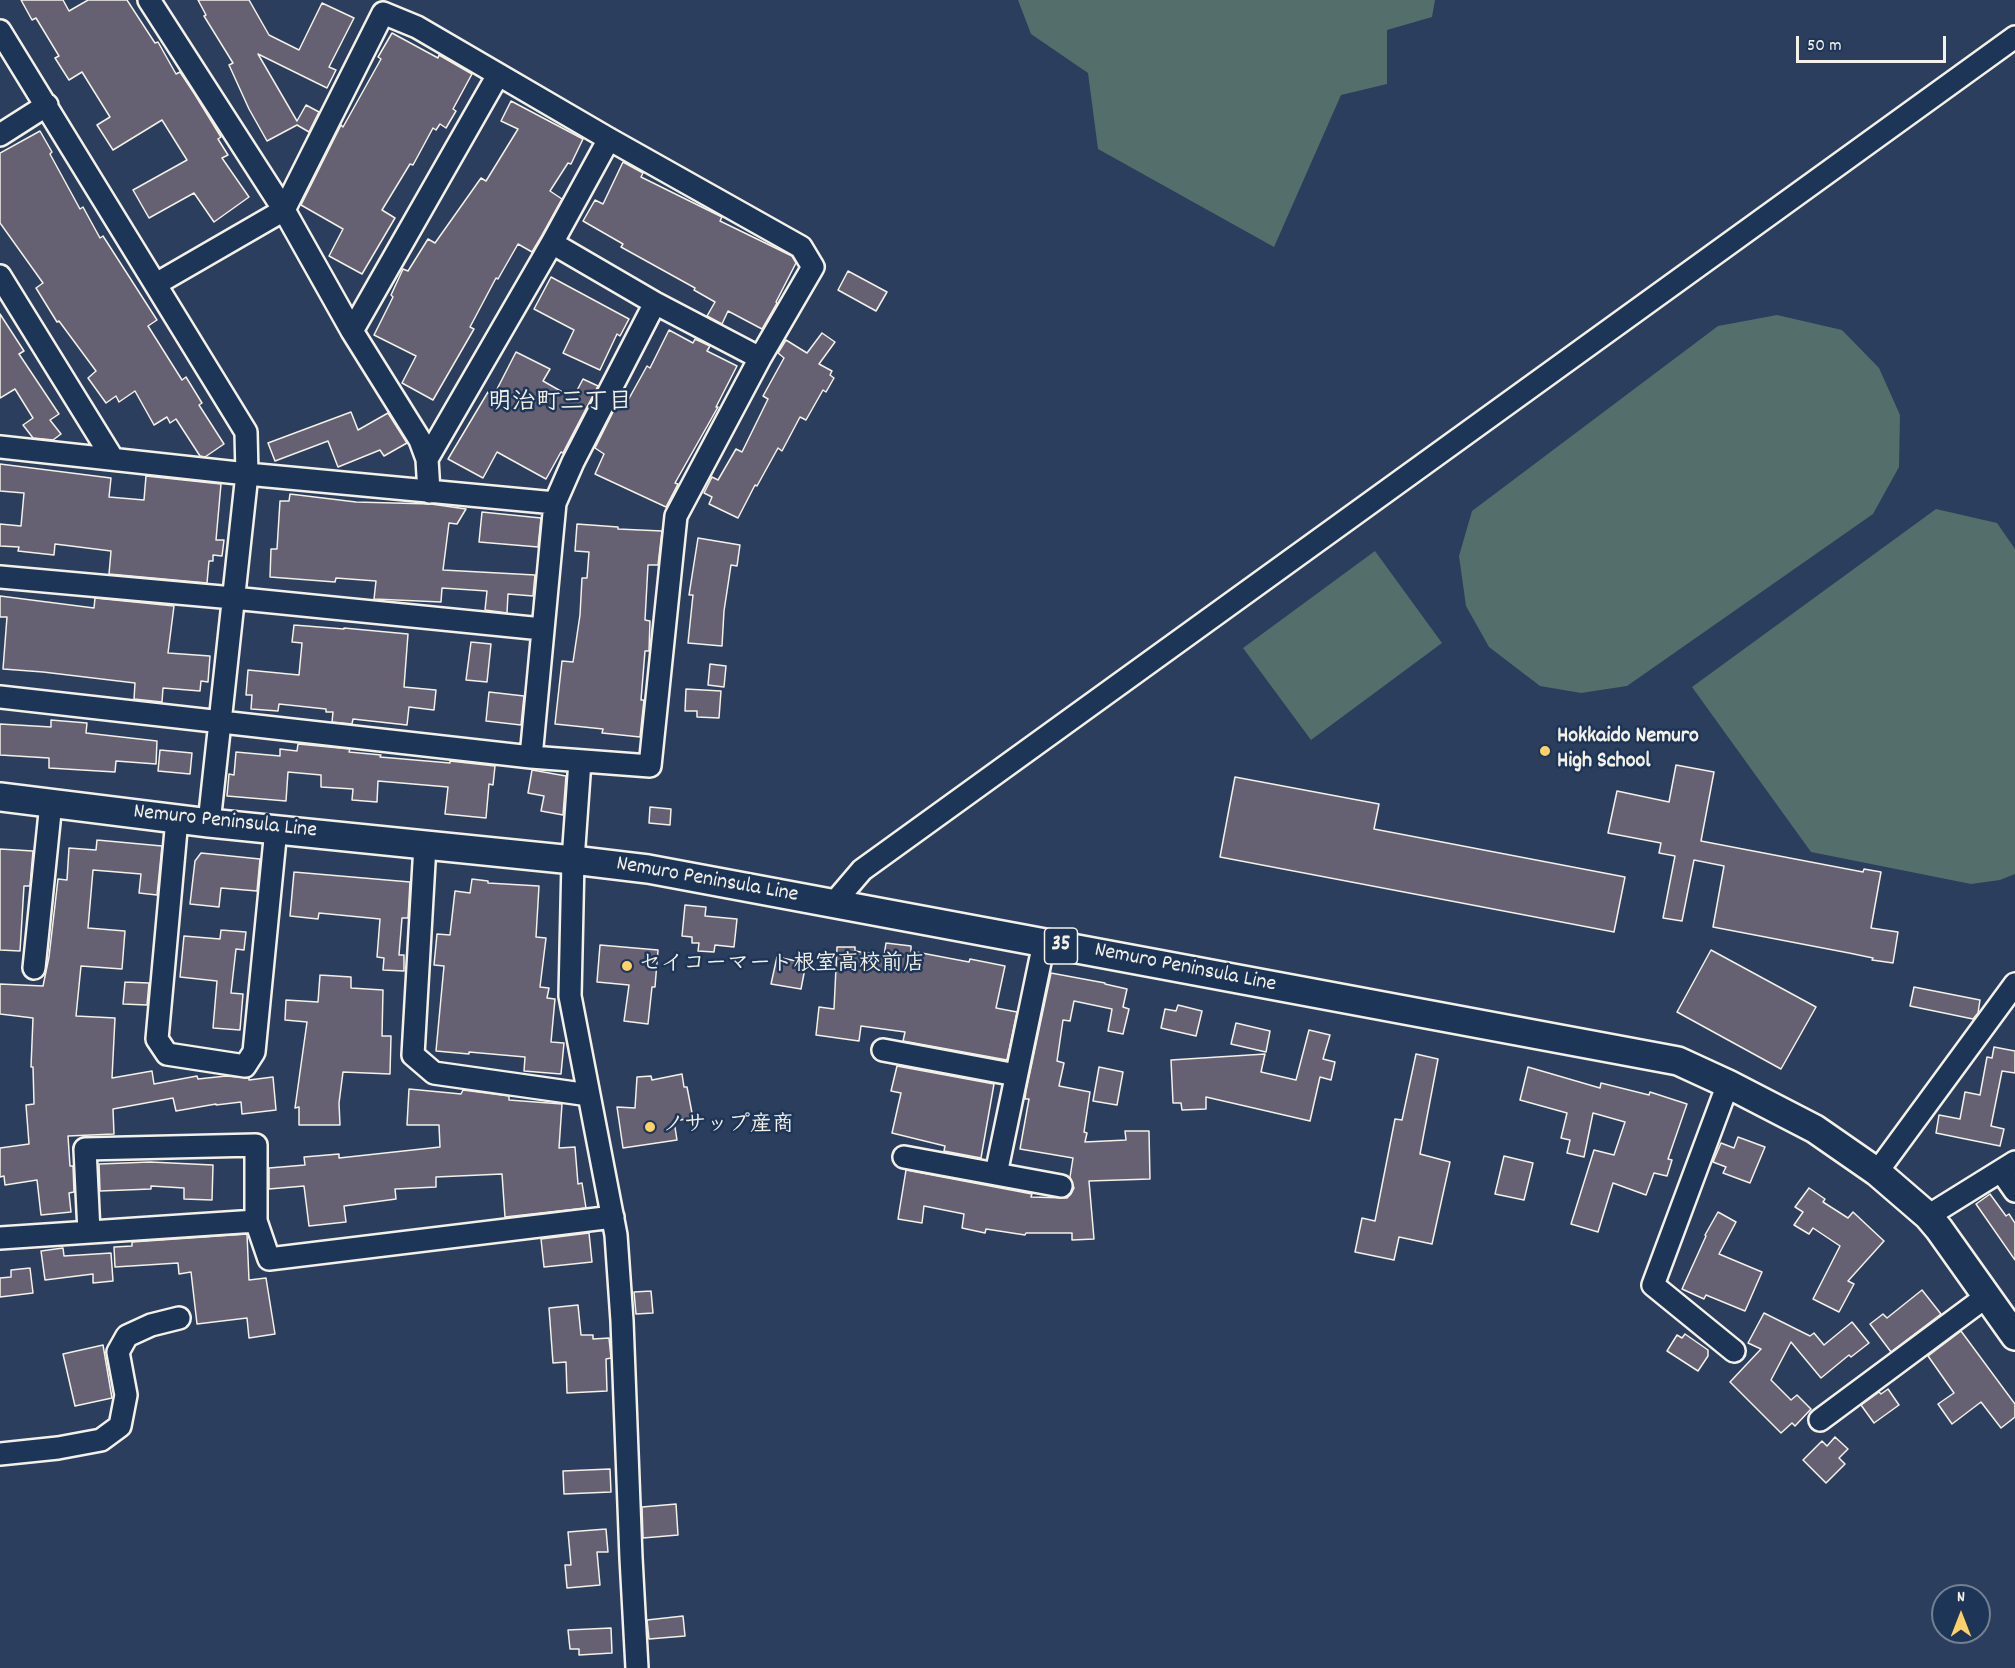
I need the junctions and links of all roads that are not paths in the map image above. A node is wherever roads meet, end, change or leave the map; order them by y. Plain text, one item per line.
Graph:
1 (149, 0) edge
2 (0, 31) edge
3 (2015, 37) edge
4 (498, 75) junction
5 (46, 105) junction
6 (0, 135) edge
7 (609, 139) junction
8 (284, 210) junction
9 (552, 243) junction
10 (0, 276) edge
11 (156, 284) junction
12 (655, 303) junction
13 (352, 331) junction
14 (760, 358) junction
15 (0, 447) edge
16 (113, 459) junction
17 (427, 459) junction
18 (247, 474) junction
19 (429, 492) junction
20 (555, 503) junction
21 (0, 577) edge
22 (233, 598) junction
23 (542, 629) junction
24 (0, 697) edge
25 (219, 722) junction
26 (531, 757) junction
27 (580, 761) junction
28 (0, 797) edge
29 (51, 803) junction
30 (177, 819) junction
31 (209, 823) junction
32 (276, 829) junction
33 (425, 845) junction
34 (573, 860) junction
35 (833, 904) junction
36 (1044, 943) junction
37 (34, 968) dead end
38 (2015, 984) edge
39 (883, 1050) dead end
40 (1016, 1074) junction
41 (1728, 1083) junction
42 (589, 1095) junction
43 (904, 1157) dead end
44 (2008, 1166) edge
45 (1877, 1172) junction
46 (996, 1174) junction
47 (1061, 1186) dead end
48 (2015, 1191) edge
49 (1928, 1216) junction
50 (613, 1217) junction
51 (256, 1221) junction
52 (89, 1232) junction
53 (0, 1238) edge
54 (1987, 1296) junction
55 (179, 1318) dead end
56 (2015, 1336) edge
57 (1734, 1351) dead end
58 (1820, 1419) dead end
59 (0, 1454) edge
60 (637, 1668) edge

1 - 8 street
2 - 5 street
3 - 35 street
4 - 7 street
4 - 8 street
4 - 13 street
5 - 6 street
5 - 11 street
7 - 9 street
7 - 14 street
8 - 11 street
8 - 13 street
9 - 12 street
9 - 17 street
10 - 16 street
11 - 18 street
12 - 14 street
12 - 20 street
13 - 17 street
14 - 27 street
15 - 16 street
16 - 18 street
17 - 19 street
18 - 19 street
18 - 22 street
19 - 20 street
20 - 23 street
21 - 22 street
22 - 23 street
22 - 25 street
23 - 26 street
24 - 25 street
25 - 26 street
25 - 31 street
26 - 27 street
27 - 34 street
28 - 29 main road, Nemuro Peninsula Line / 35
29 - 30 main road, Nemuro Peninsula Line / 35
29 - 37 street
30 - 31 main road, Nemuro Peninsula Line / 35
30 - 32 street
31 - 32 main road, Nemuro Peninsula Line / 35
32 - 33 main road, Nemuro Peninsula Line / 35
33 - 34 main road, Nemuro Peninsula Line / 35
33 - 42 street
34 - 35 main road, Nemuro Peninsula Line / 35
34 - 42 street
35 - 36 main road, Nemuro Peninsula Line / 35
36 - 40 street
36 - 41 main road, Nemuro Peninsula Line / 35
38 - 45 street
39 - 40 street
40 - 46 street
41 - 45 main road, Nemuro Peninsula Line / 35
41 - 57 street
42 - 50 street
43 - 46 street
44 - 48 street
44 - 49 street
45 - 49 main road, Nemuro Peninsula Line / 35
46 - 47 street
49 - 54 main road, Nemuro Peninsula Line / 35
50 - 51 street
50 - 60 street
51 - 52 street
51 - 52 street
52 - 53 street
54 - 56 main road, Nemuro Peninsula Line / 35
54 - 58 street
55 - 59 street

